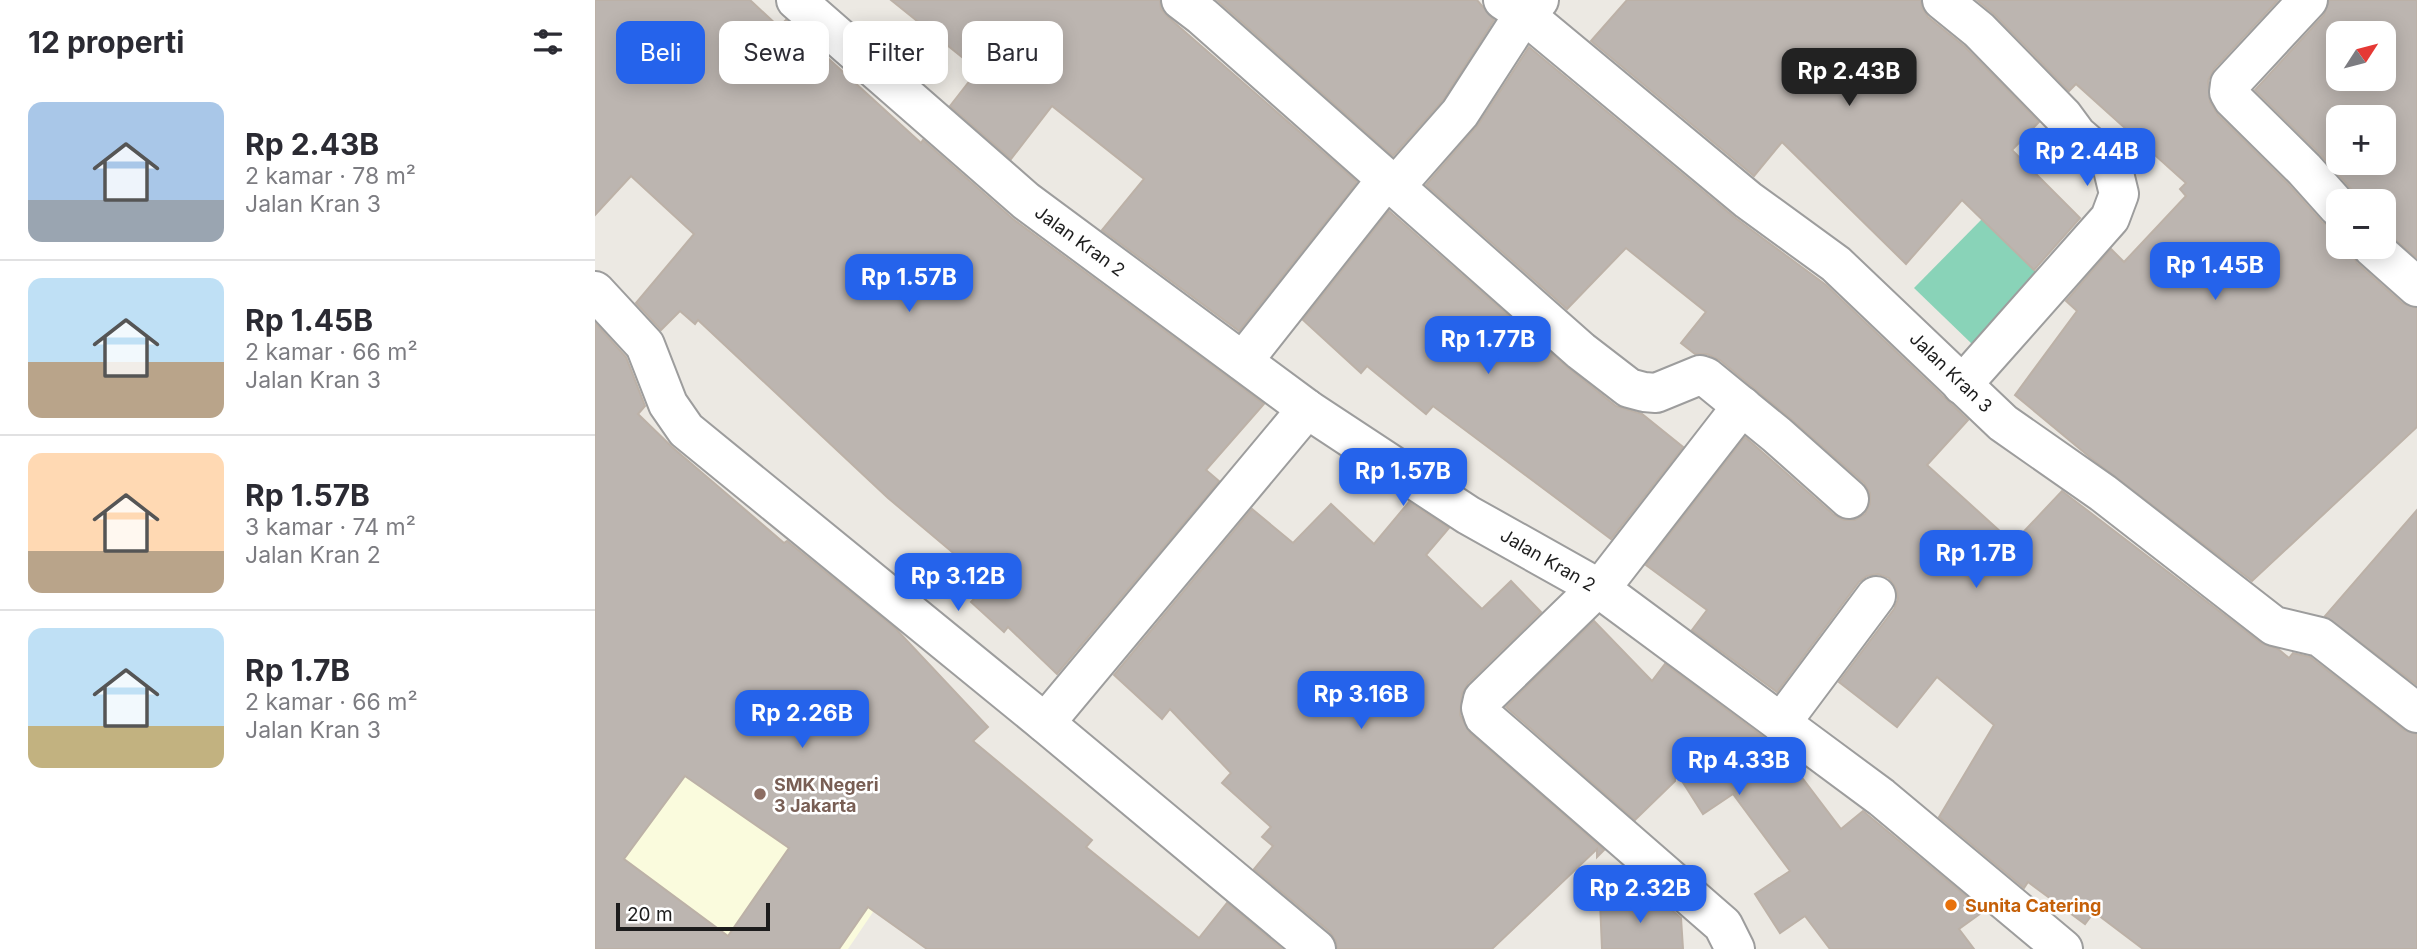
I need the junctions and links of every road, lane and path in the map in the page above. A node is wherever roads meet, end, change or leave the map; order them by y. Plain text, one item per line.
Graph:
1 (796, 0) edge
2 (1181, 0) edge
3 (1942, 0) edge
4 (2308, 0) edge
5 (1522, 5) edge
6 (1390, 184) junction
7 (2326, 194) edge
8 (2385, 259) edge
9 (2417, 288) edge
10 (595, 291) edge
11 (1243, 361) junction
12 (1962, 385) junction
13 (1742, 405) junction
14 (1307, 409) junction
15 (1849, 499) dead end
16 (1598, 588) junction
17 (1876, 596) dead end
18 (2417, 713) edge
19 (1045, 723) junction
20 (1781, 723) junction
21 (1722, 941) edge
22 (1316, 949) edge
23 (2063, 949) edge

1 - 11 street, Jalan Kran 2
2 - 6 street
3 - 12 street
4 - 7 street
5 - 6 street
5 - 12 street, Jalan Kran 3
6 - 11 street
6 - 13 street
8 - 9 street
10 - 19 street
11 - 14 street, Jalan Kran 2
12 - 18 street, Jalan Kran 3
13 - 15 street
13 - 16 street
14 - 16 street, Jalan Kran 2
14 - 19 street
16 - 20 street, Jalan Kran 2
16 - 21 street
17 - 20 street
19 - 22 street
20 - 23 street, Jalan Kran 2

